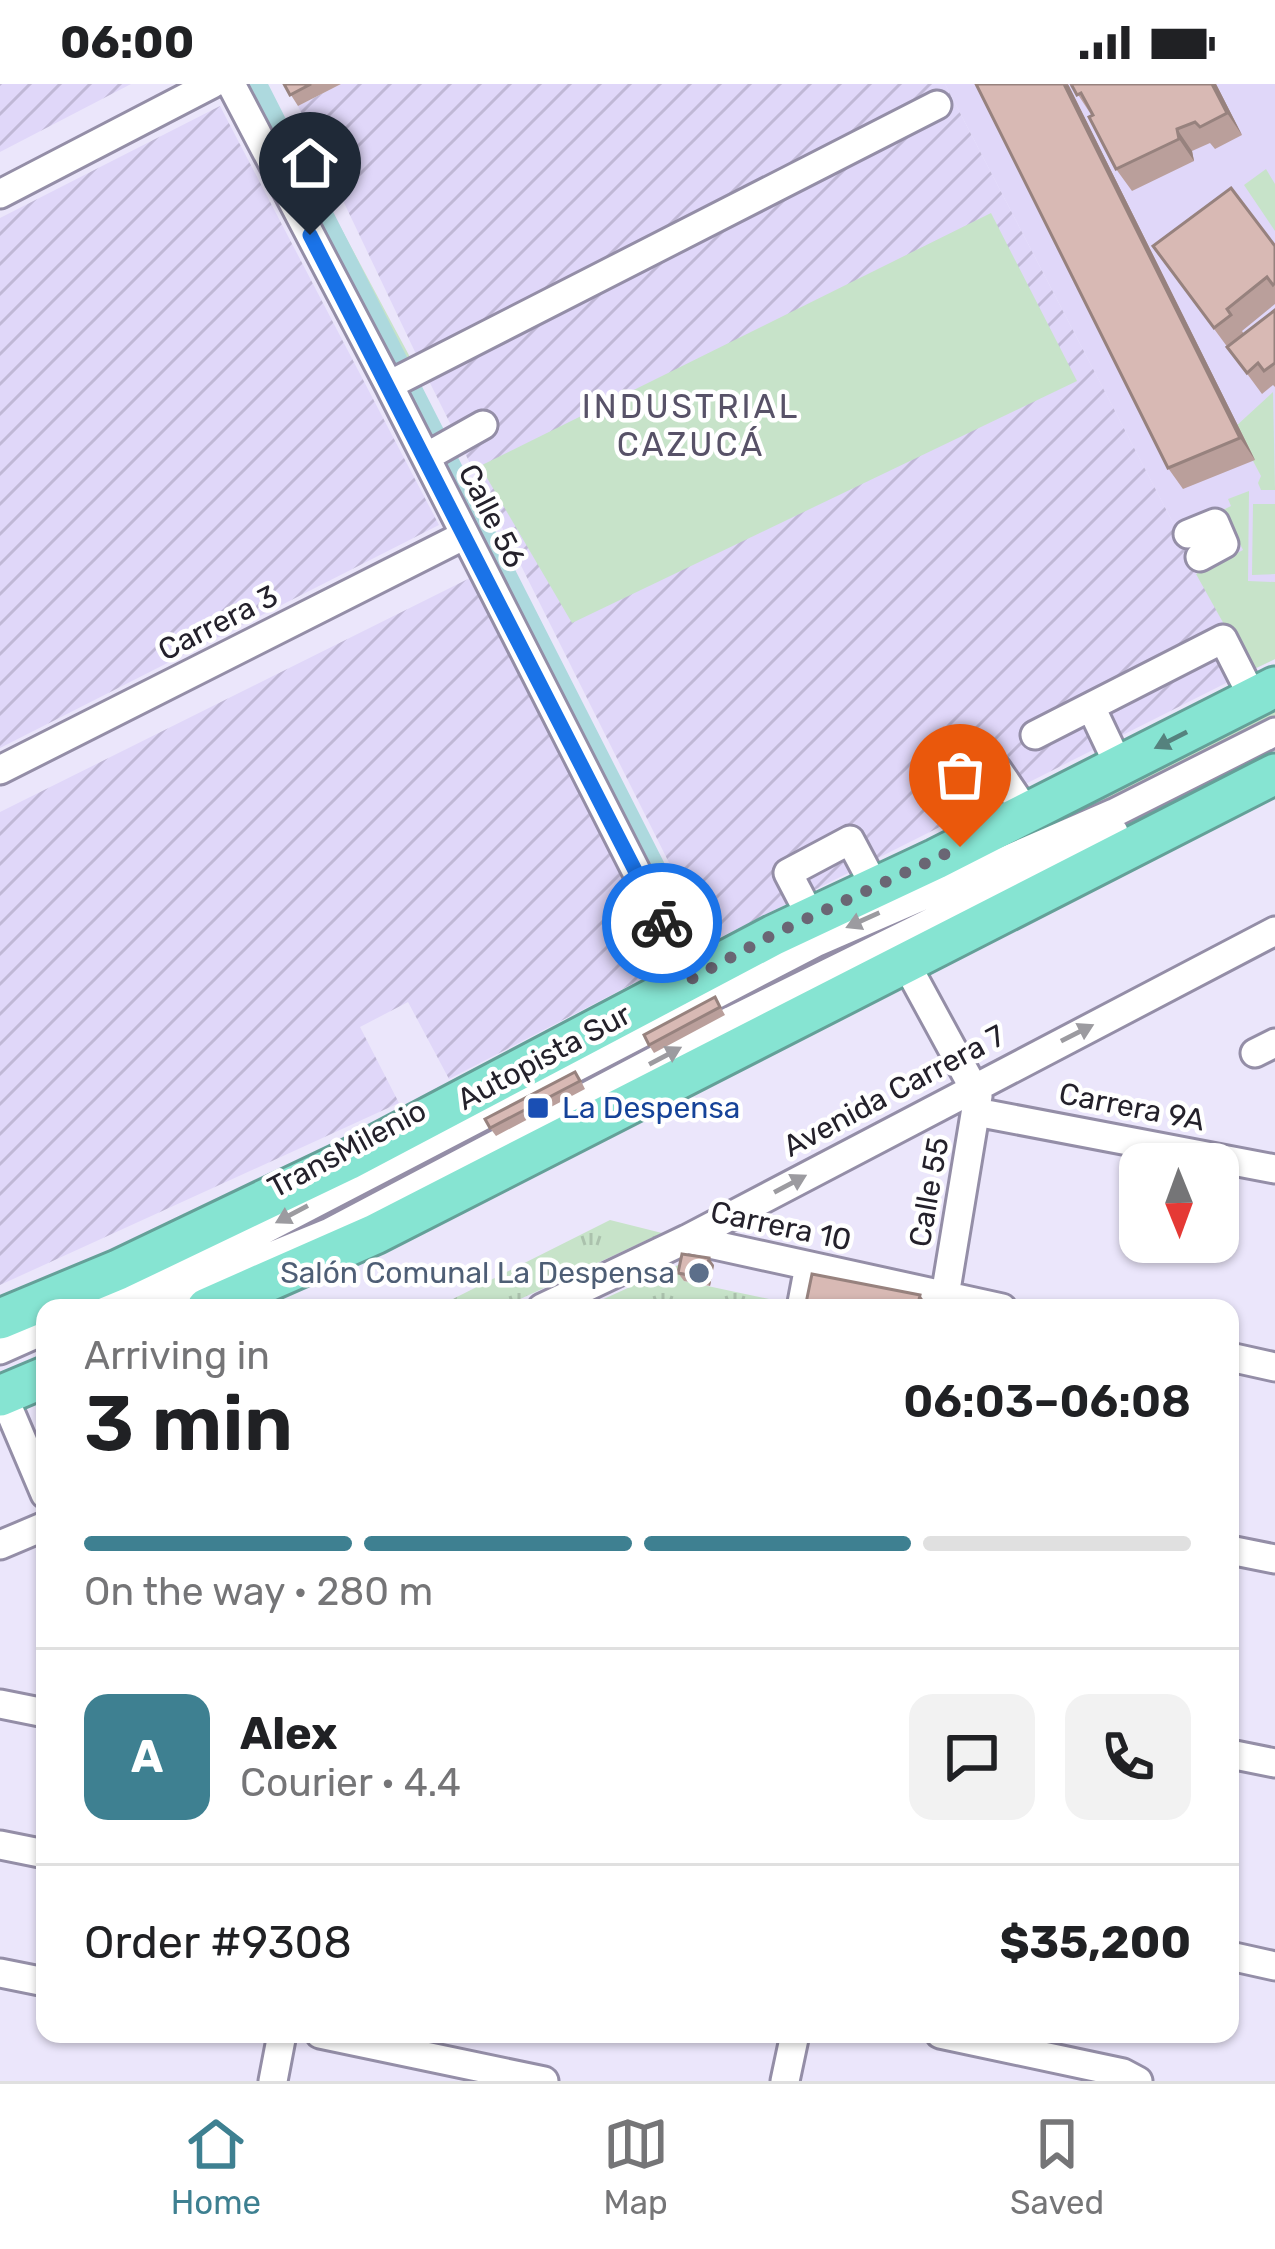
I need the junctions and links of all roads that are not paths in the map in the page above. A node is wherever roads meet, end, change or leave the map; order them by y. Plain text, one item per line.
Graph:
1 (212, 84) edge
2 (231, 84) edge
3 (937, 105) dead end
4 (0, 194) edge
5 (402, 378) junction
6 (483, 425) dead end
7 (437, 450) junction
8 (465, 535) junction
9 (1264, 693) edge
10 (1090, 707) junction
11 (1275, 732) edge
12 (1035, 735) dead end
13 (1275, 750) edge
14 (1119, 766) junction
15 (0, 770) edge
16 (1275, 774) edge
17 (1027, 813) junction
18 (983, 836) junction
19 (875, 887) junction
20 (811, 917) junction
21 (1275, 931) edge
22 (905, 962) junction
23 (691, 979) junction
24 (974, 1099) junction
25 (1275, 1169) edge
26 (687, 1239) junction
27 (808, 1266) junction
28 (48, 1299) edge
29 (115, 1299) edge
30 (166, 1299) edge
31 (227, 1299) edge
32 (561, 1299) edge
33 (802, 1299) edge
34 (933, 1299) edge
35 (944, 1299) edge
36 (36, 1304) edge
37 (0, 1319) edge
38 (36, 1334) edge
39 (0, 1350) edge
40 (36, 1356) edge
41 (1239, 1360) edge
42 (1275, 1367) edge
43 (36, 1379) edge
44 (1, 1386) edge
45 (36, 1472) edge
46 (36, 1530) edge
47 (0, 1545) edge
48 (1239, 1552) edge
49 (1275, 1558) edge
50 (0, 1704) edge
51 (36, 1711) edge
52 (1239, 1756) edge
53 (1275, 1763) edge
54 (0, 1845) edge
55 (36, 1852) edge
56 (1239, 1958) edge
57 (1275, 1966) edge
58 (0, 1973) edge
59 (36, 1980) edge
60 (280, 2043) edge
61 (363, 2043) edge
62 (793, 2043) edge
63 (982, 2043) edge
64 (273, 2081) edge
65 (544, 2081) edge
66 (785, 2081) edge
67 (1138, 2081) edge

1 - 4 street
2 - 5 street, Calle 56
3 - 5 street
5 - 7 street, Calle 56
6 - 7 street
7 - 8 street, Calle 56
8 - 15 street, Carrera 3
8 - 23 street, Calle 56
9 - 10 street
9 -> 14 highway, Autopista Sur
10 - 12 street
10 - 14 street
11 -> 29 street, TransMilenio
30 -> 13 street, TransMilenio
14 - 17 highway, Autopista Sur
16 - 22 highway
17 - 18 highway, Autopista Sur
17 - 18 street
18 - 19 highway, Autopista Sur
19 - 20 highway, Autopista Sur
19 - 20 street
20 - 23 highway, Autopista Sur
24 -> 21 street, Avenida Carrera 7
22 - 24 street
22 - 31 highway
23 - 28 highway, Autopista Sur
24 - 25 street, Carrera 9A
26 -> 24 street, Avenida Carrera 7
24 - 35 street, Calle 55
26 - 27 street, Carrera 10
26 - 32 street, Avenida Carrera 7
27 - 33 street
27 - 34 street, Carrera 10
36 - 37 highway, Autopista Sur
38 - 39 street
40 - 44 street
41 - 42 street
43 - 44 highway
44 - 45 street
46 - 47 street
48 - 49 street
50 - 51 street
52 - 53 street
54 - 55 street
56 - 57 street
58 - 59 street
60 - 64 street
61 - 65 street
62 - 66 street
63 - 67 street

